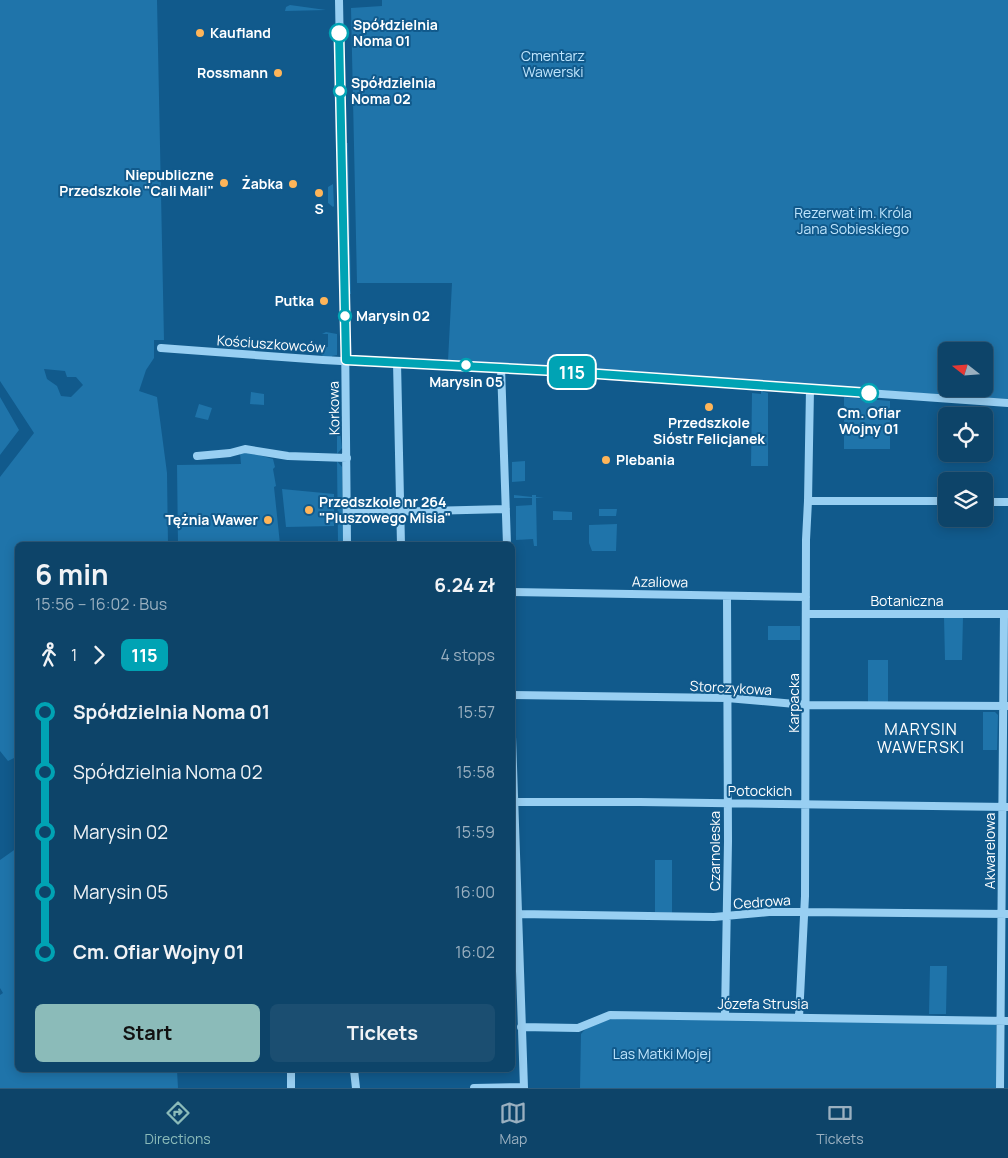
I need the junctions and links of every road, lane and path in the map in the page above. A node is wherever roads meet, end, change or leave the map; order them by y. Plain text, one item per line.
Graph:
1 (339, 0) edge
2 (161, 348) dead end
3 (346, 360) junction
4 (397, 362) junction
5 (501, 368) junction
6 (810, 389) junction
7 (1008, 403) edge
8 (197, 456) dead end
9 (347, 458) junction
10 (808, 501) junction
11 (938, 501) edge
12 (993, 502) edge
13 (1008, 502) edge
14 (506, 509) junction
15 (347, 513) junction
16 (400, 513) junction
17 (348, 542) edge
18 (401, 542) edge
19 (507, 542) edge
20 (515, 592) edge
21 (727, 596) junction
22 (806, 597) junction
23 (806, 614) junction
24 (1006, 614) edge
25 (515, 695) edge
26 (727, 698) junction
27 (806, 705) junction
28 (1006, 706) edge
29 (515, 802) edge
30 (728, 803) junction
31 (806, 804) junction
32 (1005, 806) edge
33 (515, 870) edge
34 (515, 903) edge
35 (804, 912) junction
36 (518, 914) junction
37 (1005, 914) edge
38 (727, 917) junction
39 (516, 954) edge
40 (726, 1016) junction
41 (799, 1017) junction
42 (1004, 1020) edge
43 (518, 1023) edge
44 (291, 1072) edge
45 (353, 1072) edge
46 (353, 1072) edge
47 (524, 1087) edge
48 (291, 1088) edge
49 (351, 1088) edge
50 (356, 1088) edge
51 (474, 1088) edge
52 (1000, 1088) edge

1 - 3 street, Korkowa
2 - 3 street, Kościuszkowców
3 - 4 street, Kościuszkowców
3 - 9 street, Korkowa
4 - 5 street, Kościuszkowców
4 - 16 street
5 - 6 street, Kościuszkowców
5 - 14 street
6 - 7 street, Kościuszkowców
6 - 10 street, Karpacka
8 - 9 street
9 - 15 street, Korkowa
10 - 11 street
10 - 22 street, Karpacka
12 - 13 street
14 - 16 street
14 - 19 street
15 - 16 street
15 - 17 street, Korkowa
16 - 18 street
20 - 21 street, Azaliowa
21 - 22 street, Azaliowa
21 - 26 street, Czarnoleska
22 - 23 street, Karpacka
23 - 24 street, Botaniczna
23 - 27 street, Karpacka
24 - 28 street, Akwarelowa
25 - 26 street, Storczykowa
26 - 27 street, Storczykowa
26 - 30 street, Czarnoleska
27 - 28 street, Storczykowa
27 - 31 street, Karpacka
28 - 32 street, Akwarelowa
29 - 30 street, Potockich
30 - 31 street, Potockich
30 - 38 street, Czarnoleska
31 - 32 street, Potockich
31 - 35 street, Karpacka
32 - 37 street, Akwarelowa
33 - 34 street
34 - 36 street
35 - 37 street, Cedrowa
35 - 38 street, Cedrowa
35 - 41 street, Karpacka
36 - 38 street, Cedrowa
36 - 39 street
37 - 42 street, Akwarelowa
38 - 40 street, Czarnoleska
39 - 43 street
40 - 41 street, Józefa Strusia
40 - 43 street, Józefa Strusia
41 - 42 street, Józefa Strusia
42 - 52 street, Akwarelowa
43 - 47 street
44 - 48 street
45 - 49 street
46 - 50 street
47 - 51 street

